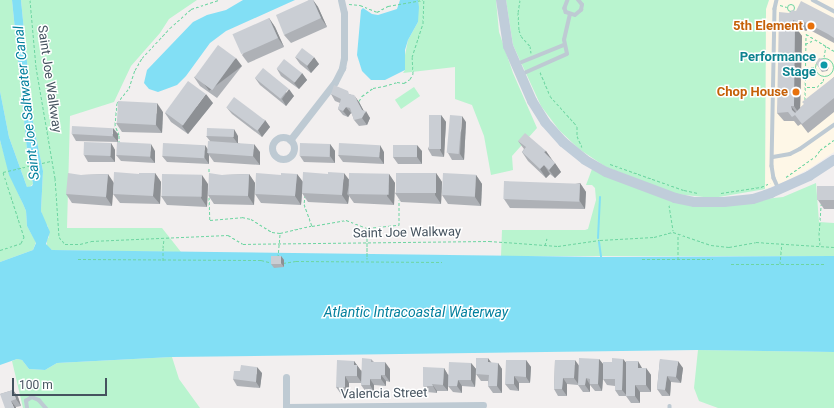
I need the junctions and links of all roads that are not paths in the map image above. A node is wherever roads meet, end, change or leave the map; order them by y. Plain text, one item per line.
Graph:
1 (501, 0) edge
2 (568, 0) edge
3 (578, 0) edge
4 (777, 0) edge
5 (813, 0) edge
6 (342, 2) edge
7 (834, 11) edge
8 (570, 15) junction
9 (564, 45) junction
10 (517, 70) junction
11 (834, 125) edge
12 (290, 140) dead end
13 (772, 157) junction
14 (834, 160) edge
15 (834, 167) edge
16 (779, 188) junction
17 (286, 377) dead end
18 (483, 405) dead end
19 (27, 408) edge
20 (46, 408) edge
21 (286, 408) edge

1 - 10 street
2 - 8 lane
3 - 8 lane
4 - 13 lane
5 - 7 lane
6 - 12 street
8 - 9 lane
9 - 10 lane
9 - 10 lane
10 - 16 street
11 - 13 lane
13 - 16 lane
14 - 16 street
15 - 16 street
17 - 21 street
18 - 21 street, Valencia Street
19 - 20 lane

